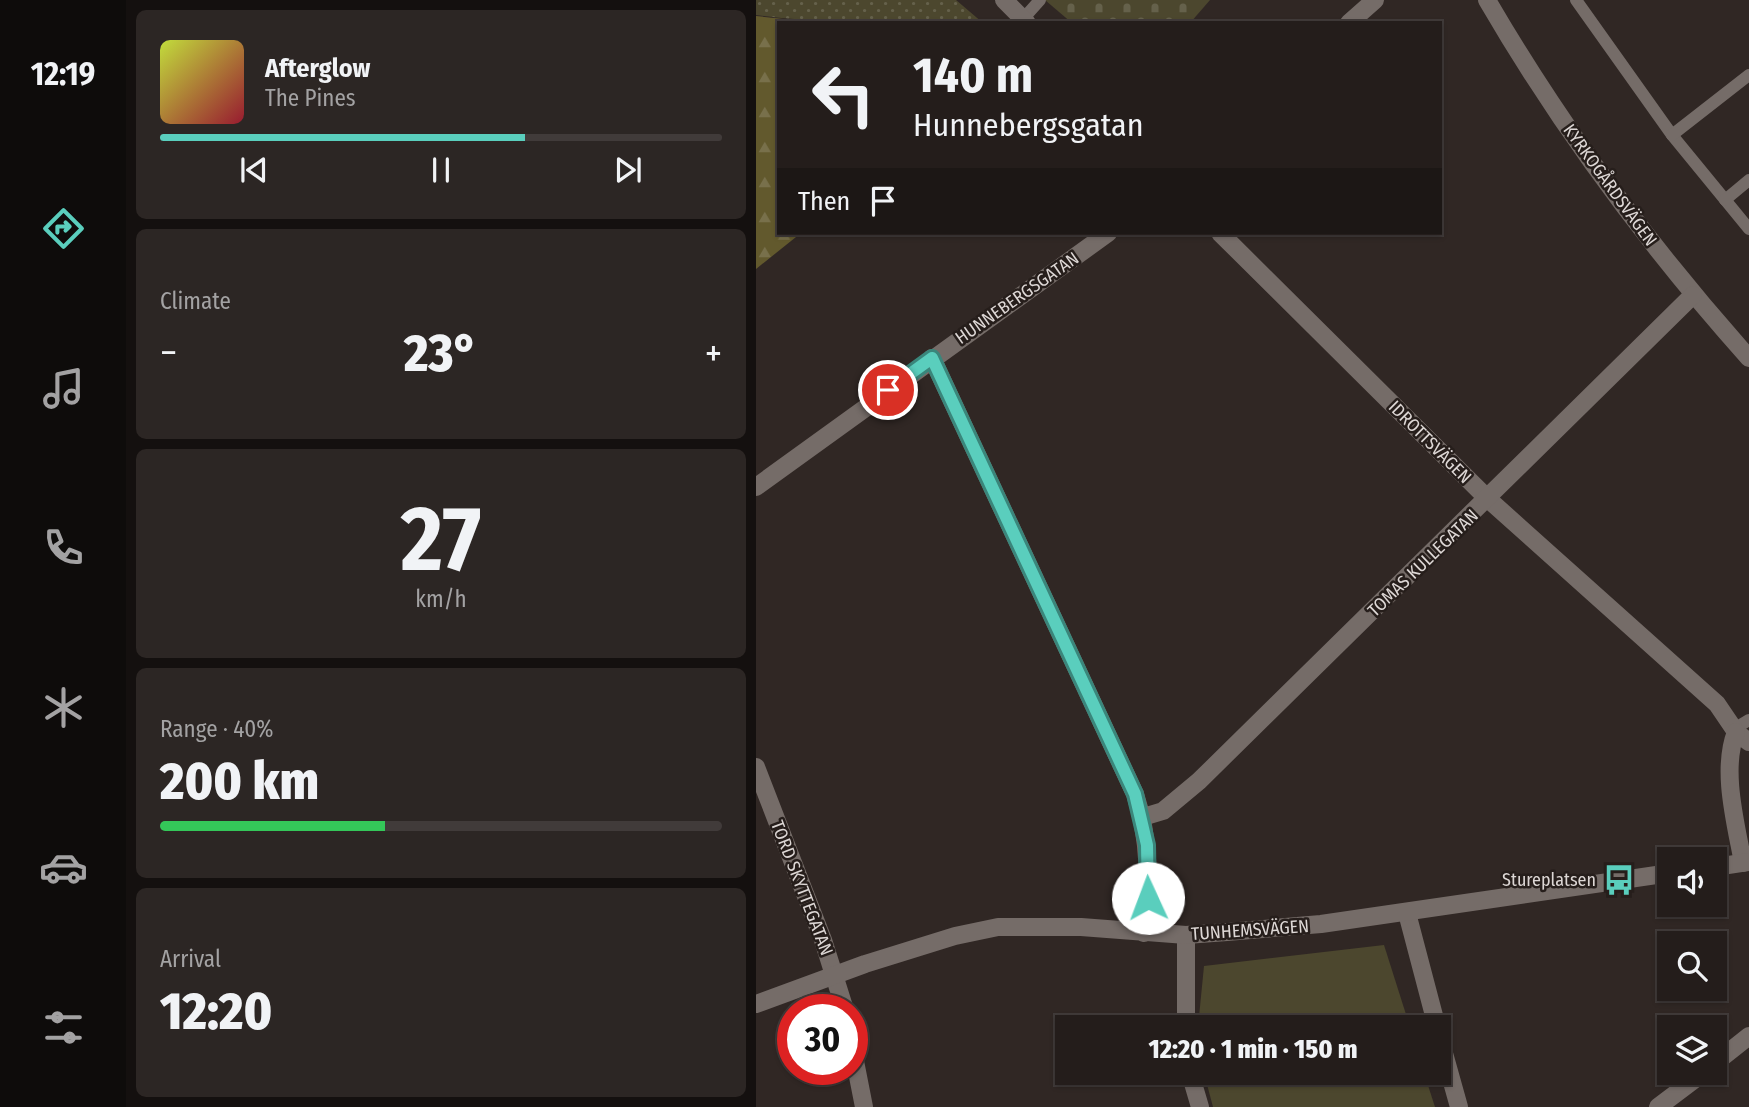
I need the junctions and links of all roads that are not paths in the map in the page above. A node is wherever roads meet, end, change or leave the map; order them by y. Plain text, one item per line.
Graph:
1 (1004, 0) edge
2 (1040, 0) edge
3 (1375, 0) edge
4 (1487, 0) edge
5 (1580, 1) edge
6 (1025, 21) edge
7 (1351, 21) edge
8 (1749, 75) edge
9 (1672, 135) junction
10 (1749, 180) edge
11 (1725, 200) junction
12 (1749, 229) edge
13 (1105, 235) edge
14 (1222, 235) edge
15 (1693, 295) junction
16 (932, 358) junction
17 (1749, 358) edge
18 (756, 486) edge
19 (1488, 499) junction
20 (1742, 731) edge
21 (756, 768) edge
22 (1143, 817) junction
23 (1746, 862) edge
24 (1727, 865) edge
25 (1657, 875) edge
26 (1407, 913) junction
27 (1144, 933) junction
28 (1185, 935) junction
29 (835, 974) junction
30 (841, 994) edge
31 (756, 1004) edge
32 (1186, 1015) edge
33 (1434, 1015) edge
34 (1749, 1036) edge
35 (1727, 1053) edge
36 (1451, 1078) edge
37 (860, 1085) edge
38 (1194, 1085) edge
39 (1687, 1085) edge
40 (864, 1107) edge
41 (1200, 1107) edge
42 (1459, 1107) edge
43 (1658, 1107) edge

1 - 6 street
2 - 6 lane
3 - 7 street
4 - 15 street, KYRKOGÅRDSVÄGEN
5 - 9 lane
8 - 9 lane
9 - 11 lane
10 - 11 lane
11 - 12 lane
13 - 16 street, HUNNEBERGSGATAN
14 - 19 street, IDROTTSVÄGEN
15 - 17 street, KYRKOGÅRDSVÄGEN
15 - 19 street, TOMAS KULLEGATAN
16 - 18 street, HUNNEBERGSGATAN
16 - 22 street
19 - 20 street, IDROTTSVÄGEN
19 - 22 street, TOMAS KULLEGATAN
20 - 23 street, IDROTTSVÄGEN
21 - 29 street, TORD SKYTTEGATAN
22 - 27 street
23 - 24 street
25 - 26 street, TUNHEMSVÄGEN
26 - 28 street, TUNHEMSVÄGEN
26 - 33 street
27 - 28 street, TUNHEMSVÄGEN
27 - 29 street, TUNHEMSVÄGEN
28 - 32 street
29 - 30 street, TORD SKYTTEGATAN
29 - 31 street, TUNHEMSVÄGEN
34 - 35 street
36 - 42 street
37 - 40 street
38 - 41 street
39 - 43 street

